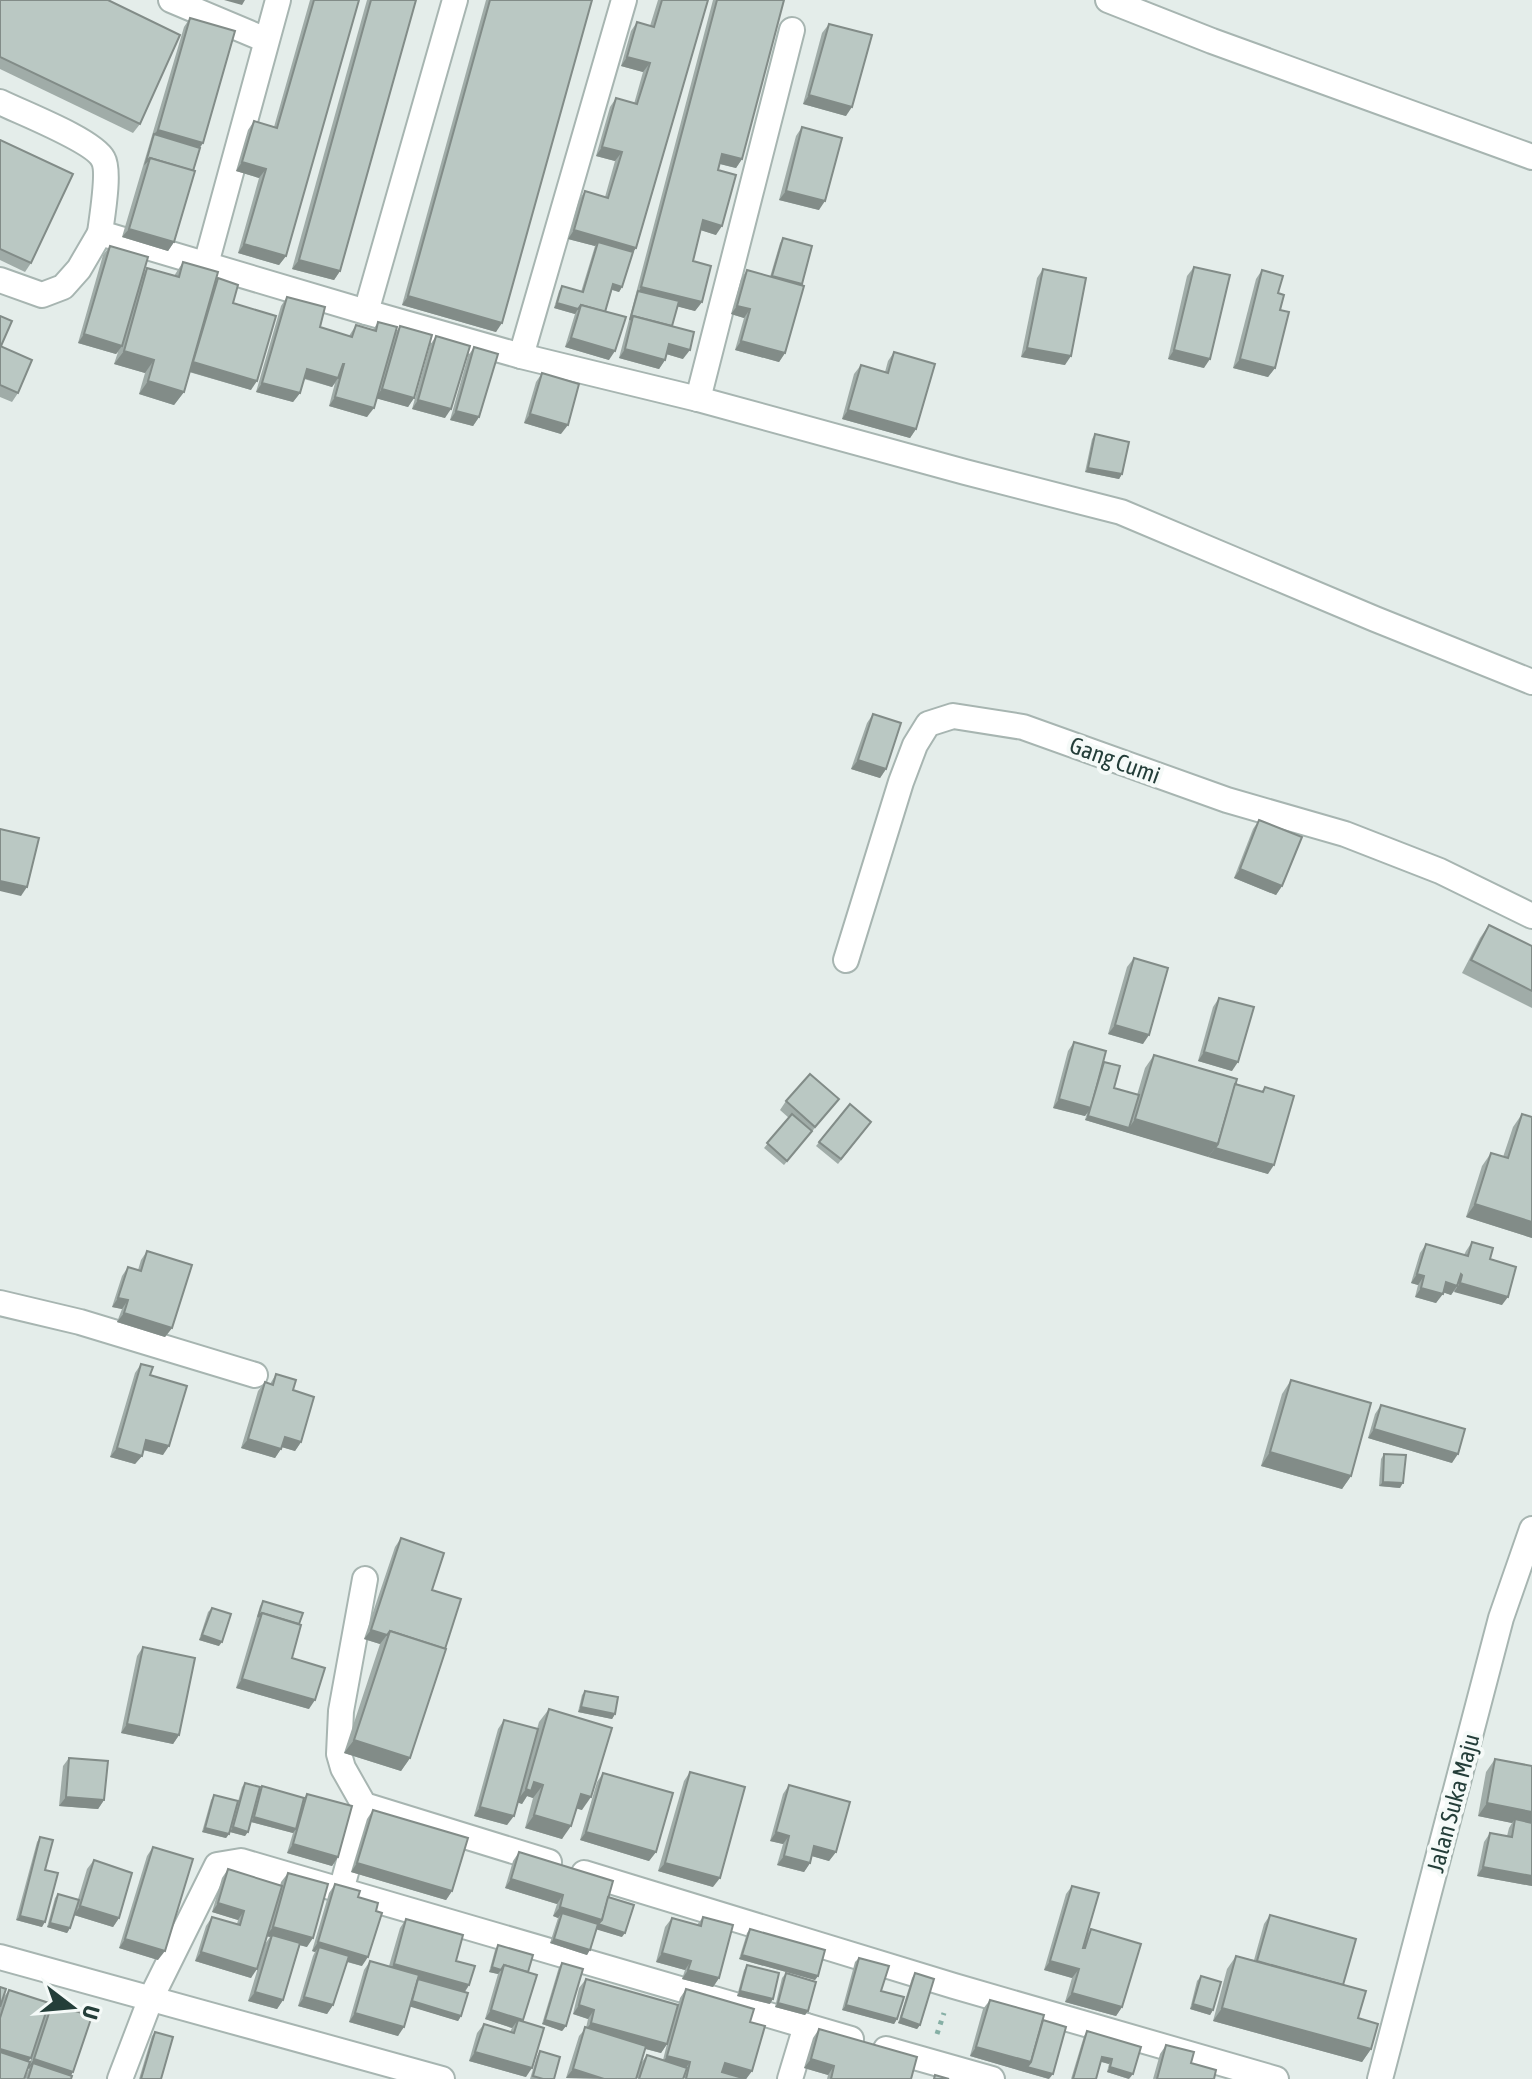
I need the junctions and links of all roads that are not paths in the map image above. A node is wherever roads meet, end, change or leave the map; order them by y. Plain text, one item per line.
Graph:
1 (171, 0) edge
2 (278, 0) edge
3 (455, 0) edge
4 (624, 0) edge
5 (1108, 0) edge
6 (792, 30) dead end
7 (266, 40) junction
8 (0, 102) edge
9 (1532, 157) edge
10 (100, 233) junction
11 (206, 264) junction
12 (0, 280) edge
13 (366, 312) junction
14 (521, 356) junction
15 (698, 399) junction
16 (1532, 682) edge
17 (1532, 916) edge
18 (846, 960) dead end
19 (0, 1303) edge
20 (255, 1375) dead end
21 (1529, 1540) edge
22 (365, 1579) dead end
23 (364, 1805) junction
24 (341, 1891) junction
25 (0, 1957) edge
26 (151, 1998) junction
27 (806, 2026) junction
28 (120, 2079) edge
29 (442, 2079) edge
30 (790, 2079) edge
31 (992, 2079) edge
32 (1276, 2079) edge
33 (1380, 2079) edge

1 - 7 street
2 - 7 street
3 - 13 street
4 - 14 street
5 - 9 street
6 - 15 street
7 - 11 street
8 - 10 street
10 - 11 street
10 - 12 street
11 - 13 street
13 - 14 street
14 - 15 street
15 - 16 street
17 - 18 street, Gang Cumi
19 - 20 street
21 - 33 street, Jalan Suka Maju
22 - 23 street
23 - 24 street
23 - 32 street
24 - 26 street
24 - 27 street
25 - 26 street
26 - 28 street
26 - 29 street
27 - 30 street
27 - 31 street

